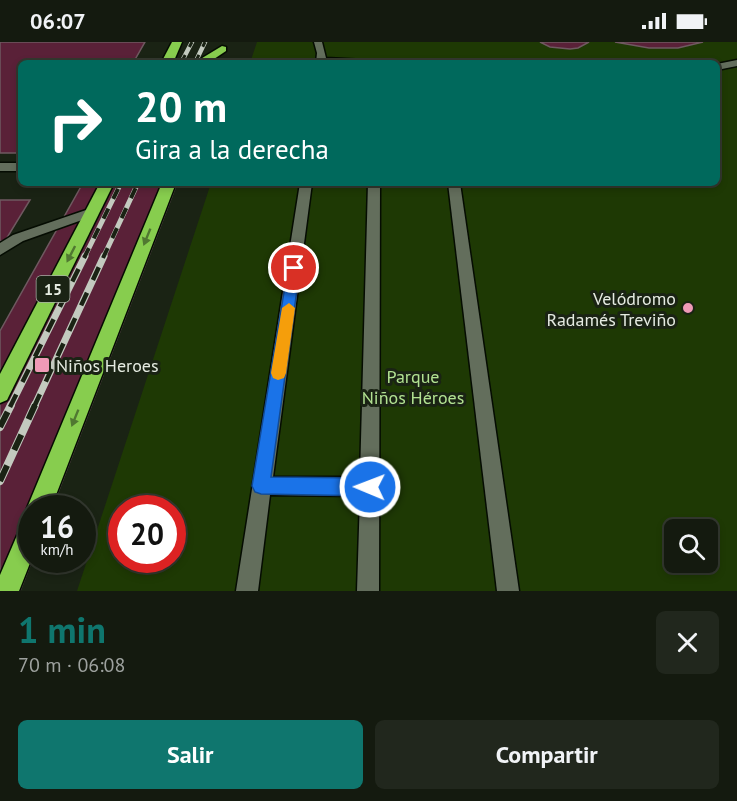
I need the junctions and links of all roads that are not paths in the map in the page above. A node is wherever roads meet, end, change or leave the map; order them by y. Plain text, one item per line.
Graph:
1 (177, 42) edge
2 (318, 42) edge
3 (224, 46) edge
4 (168, 60) edge
5 (204, 60) edge
6 (218, 60) edge
7 (321, 60) edge
8 (737, 63) edge
9 (720, 67) edge
10 (0, 167) edge
11 (18, 167) edge
12 (105, 186) edge
13 (168, 186) edge
14 (306, 186) edge
15 (374, 186) edge
16 (454, 186) edge
17 (92, 212) junction
18 (0, 250) edge
19 (0, 394) edge
20 (261, 486) junction
21 (370, 487) junction
22 (44, 495) edge
23 (18, 561) edge
24 (6, 591) edge
25 (248, 591) edge
26 (369, 591) edge
27 (508, 591) edge

1 - 4 highway
2 - 7 lane
3 - 5 highway
3 - 6 highway
8 - 9 lane
10 - 11 lane
12 - 17 highway, 15
13 -> 22 highway
14 - 20 lane
15 - 21 lane
16 - 27 lane
17 - 18 lane
17 -> 19 highway, 15
20 - 21 lane
20 - 25 lane
21 - 26 lane
23 - 24 highway

